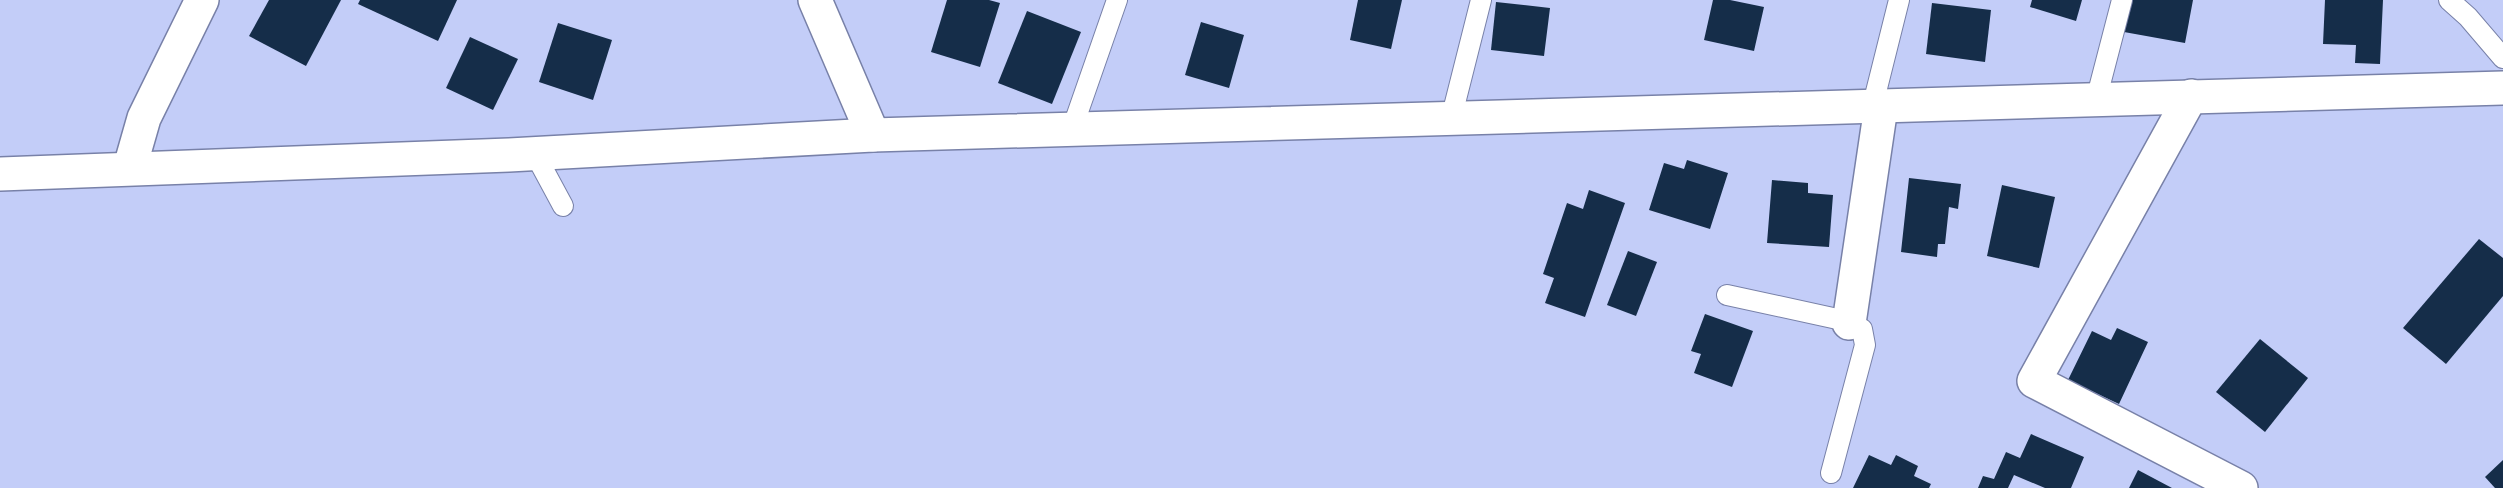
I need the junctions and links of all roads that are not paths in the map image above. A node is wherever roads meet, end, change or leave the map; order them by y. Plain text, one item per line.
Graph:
1 (202, 0) edge
2 (815, 0) edge
3 (1117, 0) edge
4 (1481, 0) edge
5 (1899, 0) edge
6 (2122, 0) edge
7 (2449, 0) edge
8 (2503, 58) edge
9 (2503, 88) edge
10 (2192, 96) junction
11 (2096, 100) junction
12 (1877, 108) junction
13 (1451, 120) junction
14 (1072, 129) junction
15 (873, 135) junction
16 (535, 154) junction
17 (130, 168) junction
18 (0, 174) edge
19 (563, 206) dead end
20 (1727, 295) dead end
21 (1849, 323) junction
22 (1831, 473) dead end
23 (2241, 488) edge

1 - 17 street
2 - 15 street
3 - 14 lane
4 - 13 lane
5 - 12 lane
6 - 11 lane
7 - 8 lane
9 - 10 street
10 - 11 street
10 - 23 street
11 - 12 street
12 - 13 street
12 - 21 street
13 - 14 street
14 - 15 street
15 - 16 street
16 - 17 street
16 - 19 lane
17 - 18 street
20 - 21 lane
21 - 22 lane

